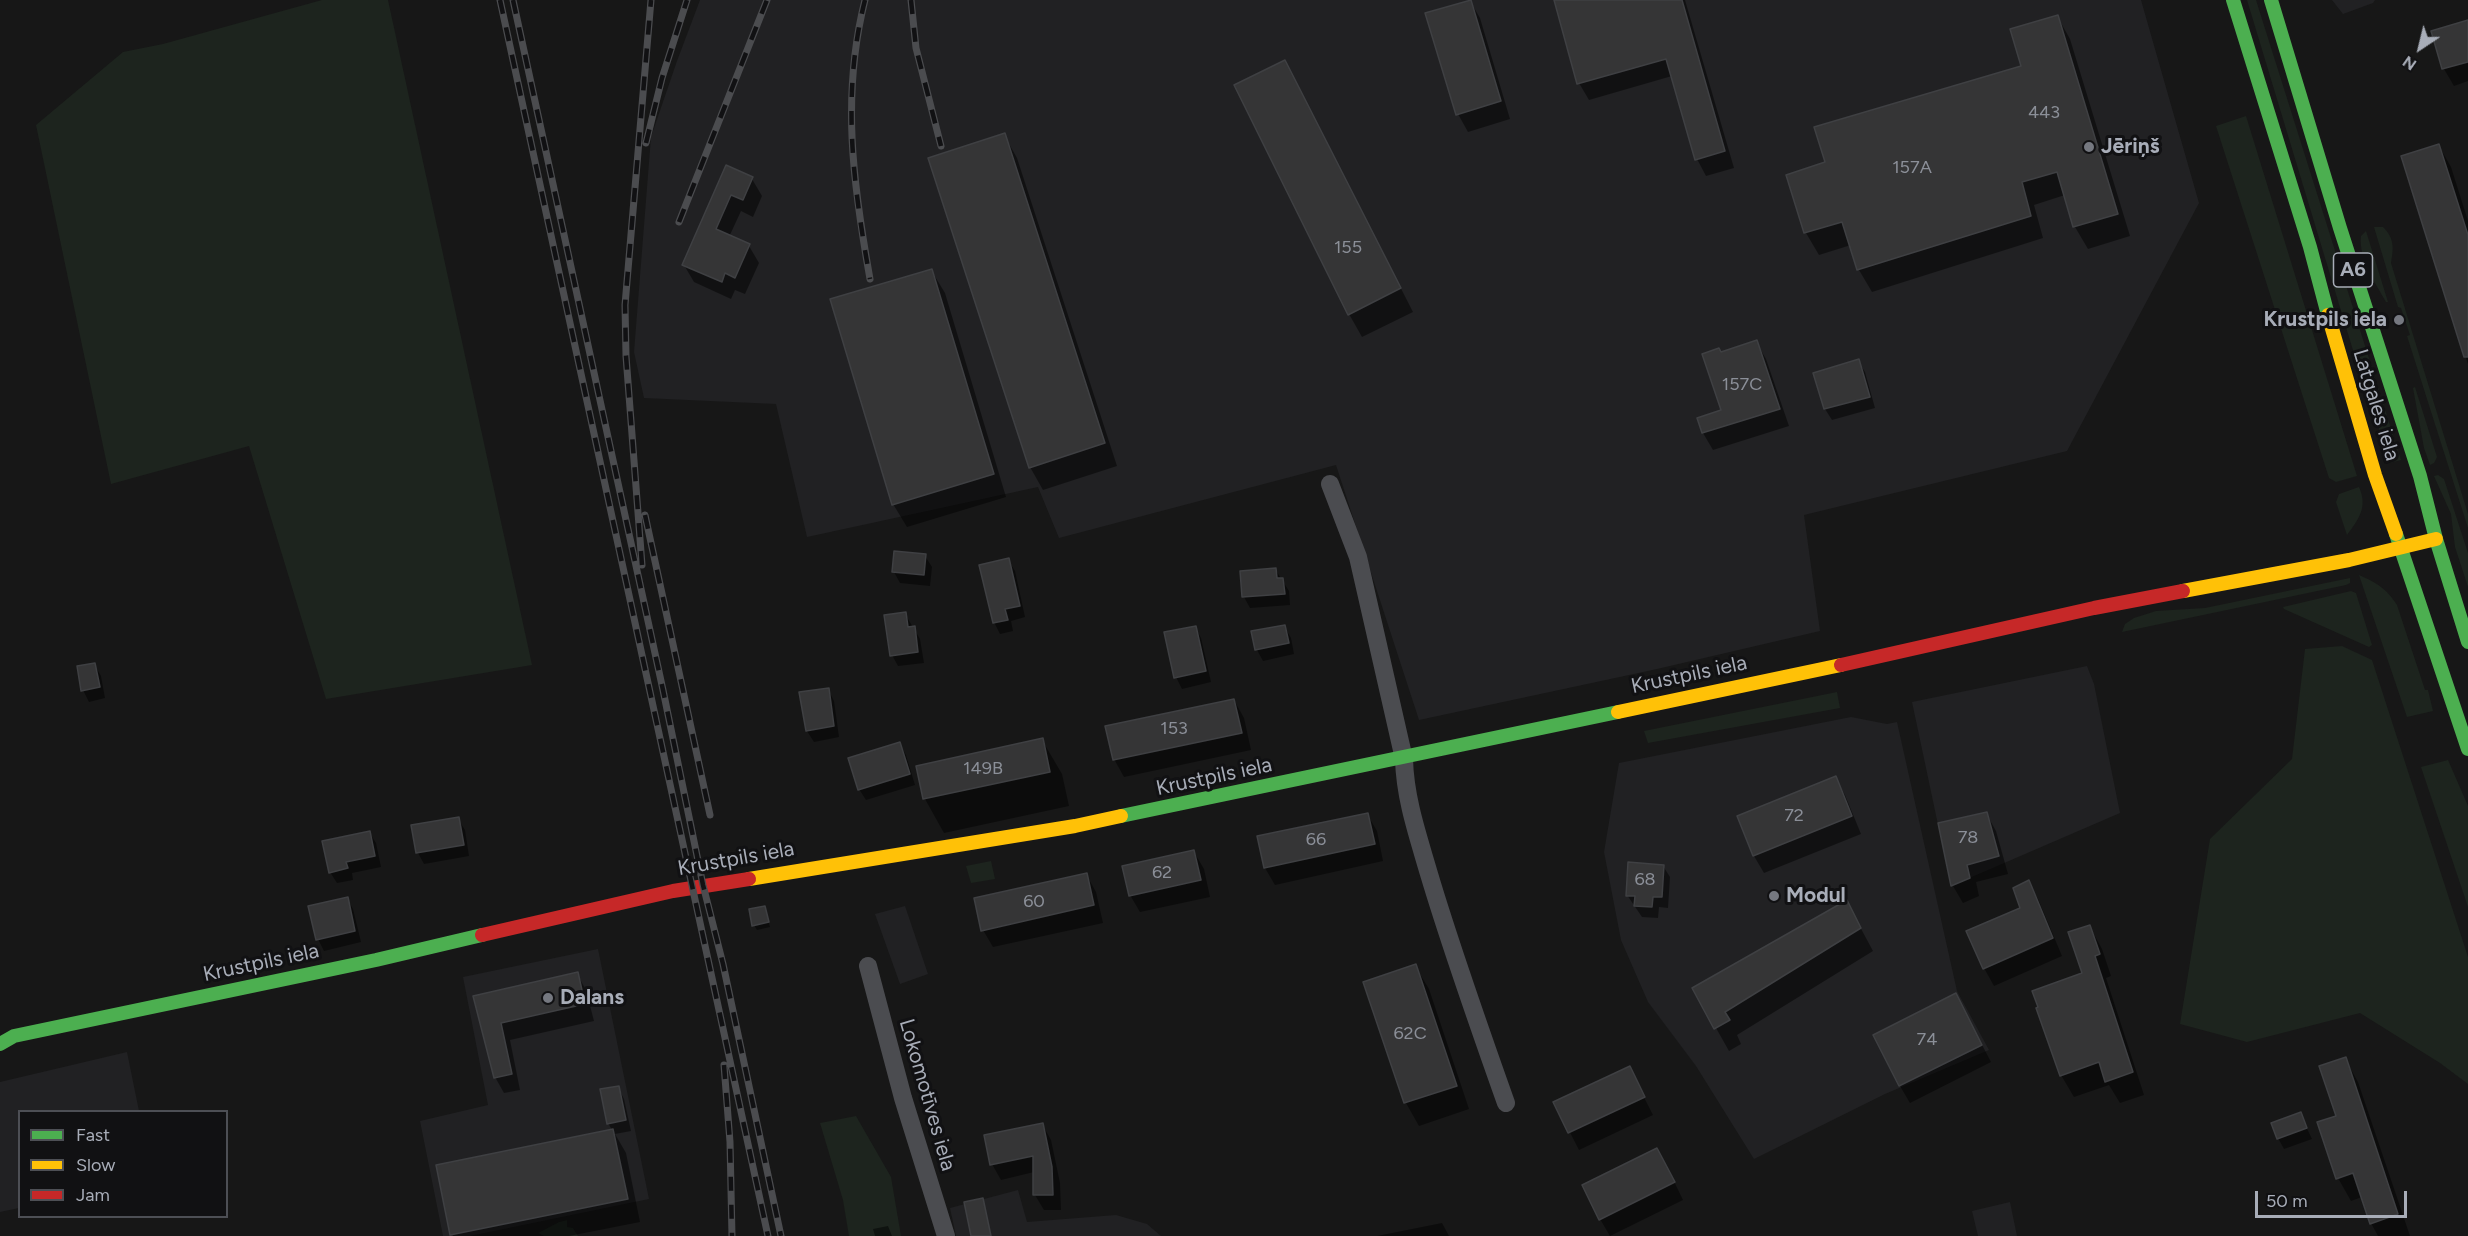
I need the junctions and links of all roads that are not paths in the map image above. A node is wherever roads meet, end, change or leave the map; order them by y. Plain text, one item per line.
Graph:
1 (2233, 0) edge
2 (2271, 0) edge
3 (1330, 484) dead end
4 (2436, 539) junction
5 (2401, 548) junction
6 (2468, 642) edge
7 (2468, 749) edge
8 (1404, 759) junction
9 (868, 966) dead end
10 (7, 1037) edge
11 (0, 1044) edge
12 (1506, 1103) dead end
13 (946, 1236) edge

1 - 5 main road, Latgales iela / A6
2 - 4 main road, Latgales iela / A6
3 - 8 street
4 - 5 main road, Krustpils iela
4 - 6 main road, Latgales iela / A6
5 - 7 main road, Latgales iela / A6
5 - 8 main road, Krustpils iela
8 - 10 main road, Krustpils iela
8 - 12 street
9 - 13 street, Lokomotīves iela
10 - 11 main road, Krustpils iela

